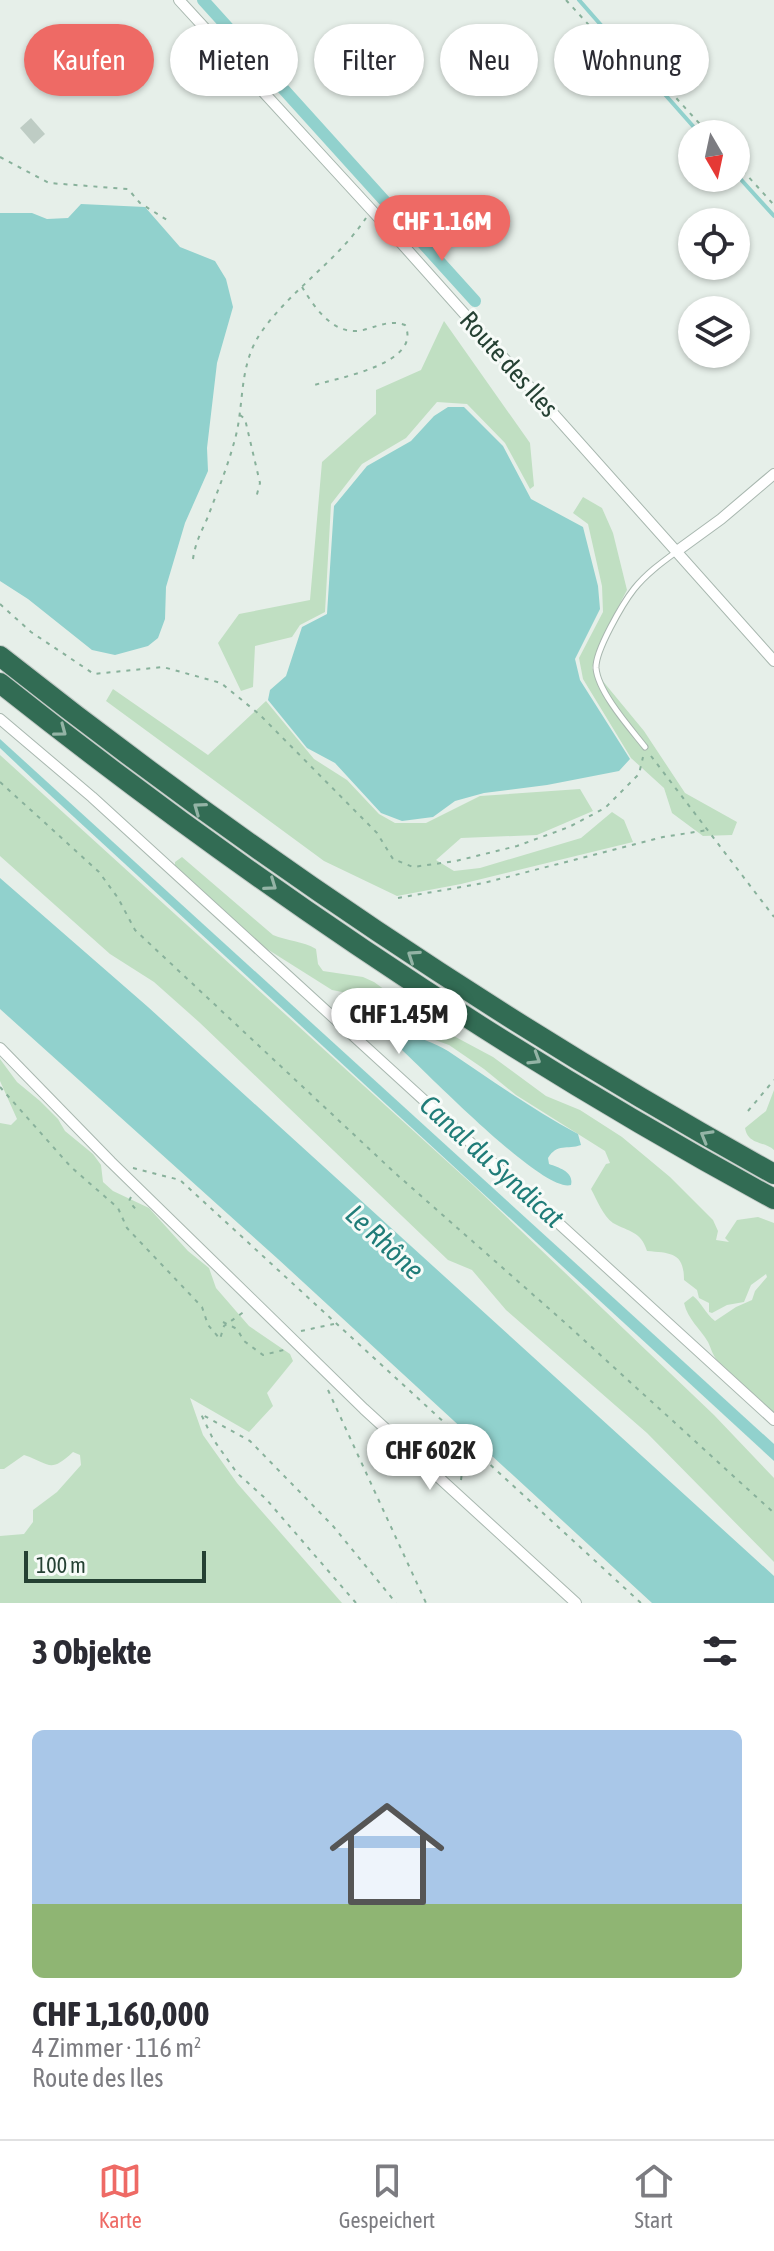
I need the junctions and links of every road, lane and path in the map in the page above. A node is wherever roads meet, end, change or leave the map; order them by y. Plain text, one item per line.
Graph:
1 (179, 0) edge
2 (566, 0) edge
3 (696, 120) edge
4 (0, 157) edge
5 (750, 178) edge
6 (774, 205) edge
7 (371, 211) junction
8 (167, 220) dead end
9 (302, 287) junction
10 (314, 385) dead end
11 (240, 414) junction
12 (774, 474) edge
13 (256, 498) dead end
14 (677, 551) junction
15 (193, 559) dead end
16 (0, 604) edge
17 (0, 656) edge
18 (774, 661) edge
19 (0, 683) edge
20 (0, 719) edge
21 (645, 747) junction
22 (0, 782) edge
23 (708, 830) junction
24 (398, 898) dead end
25 (774, 917) edge
26 (0, 1048) edge
27 (774, 1080) edge
28 (0, 1087) edge
29 (748, 1111) dead end
30 (111, 1162) junction
31 (774, 1174) edge
32 (774, 1199) edge
33 (238, 1316) dead end
34 (225, 1323) junction
35 (335, 1324) junction
36 (286, 1334) junction
37 (308, 1354) junction
38 (325, 1383) dead end
39 (774, 1420) edge
40 (467, 1442) junction
41 (459, 1496) junction
42 (774, 1513) edge
43 (356, 1603) edge
44 (396, 1603) edge
45 (426, 1603) edge
46 (576, 1603) edge
47 (641, 1603) edge

1 - 7 street, Route des Iles
2 - 3 path
4 - 8 path
5 - 6 path
7 - 9 path
7 - 14 street, Route des Iles
9 - 10 path
9 - 11 path
11 - 13 path
11 - 15 path
12 - 14 street
14 - 18 street, Route des Iles
14 - 21 lane
16 - 21 path
31 -> 17 highway
19 -> 32 highway
20 - 39 street
21 - 23 path
22 - 42 path
23 - 24 path
23 - 25 path
26 - 30 street
27 - 29 path
28 - 34 path
30 - 35 path
30 - 36 street
33 - 34 path
34 - 37 path
35 - 36 path
35 - 40 path
36 - 37 street
37 - 41 street
38 - 45 path
40 - 41 path
40 - 47 path
41 - 46 street
43 - 44 path

